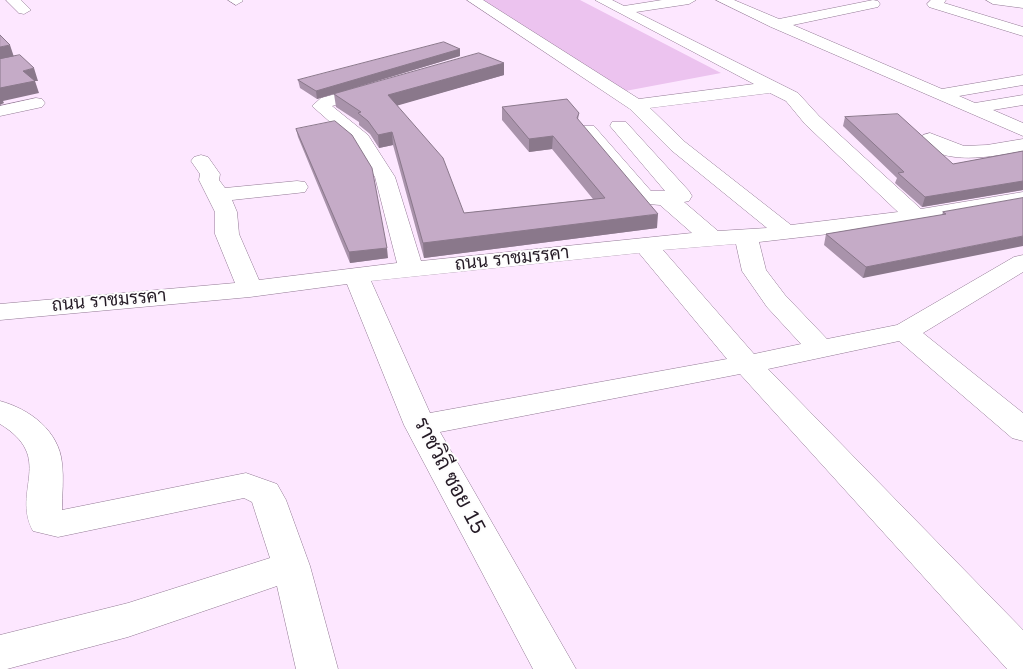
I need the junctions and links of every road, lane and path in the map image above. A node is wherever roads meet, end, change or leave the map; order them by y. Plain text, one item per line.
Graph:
1 (13, 0) edge
2 (474, 0) edge
3 (602, 0) edge
4 (689, 0) edge
5 (723, 0) edge
6 (939, 0) edge
7 (996, 0) edge
8 (873, 4) dead end
9 (1023, 4) edge
10 (24, 10) dead end
11 (622, 10) junction
12 (776, 24) junction
13 (1023, 32) edge
14 (1023, 80) edge
15 (390, 84) edge
16 (774, 86) junction
17 (940, 94) junction
18 (1023, 100) edge
19 (36, 103) dead end
20 (636, 105) junction
21 (974, 108) junction
22 (0, 110) edge
23 (619, 126) dead end
24 (1020, 127) edge
25 (587, 130) edge
26 (930, 139) dead end
27 (1023, 145) edge
28 (202, 161) dead end
29 (297, 187) dead end
30 (219, 195) junction
31 (666, 198) junction
32 (1017, 205) edge
33 (916, 217) junction
34 (785, 231) junction
35 (746, 237) junction
36 (712, 238) junction
37 (646, 246) junction
38 (1023, 262) edge
39 (411, 269) junction
40 (357, 277) junction
41 (250, 289) junction
42 (0, 312) edge
43 (905, 332) junction
44 (820, 350) junction
45 (747, 364) junction
46 (0, 411) edge
47 (420, 425) junction
48 (1023, 430) edge
49 (291, 566) junction
50 (0, 653) edge
51 (1023, 658) edge
52 (317, 669) edge
53 (555, 669) edge

1 - 10 street
2 - 20 street
3 - 11 street
4 - 11 street
5 - 12 street
6 - 13 street
7 - 9 street
8 - 12 street
11 - 16 street
12 - 17 street
14 - 17 street
15 - 39 street
16 - 20 street
16 - 33 street
17 - 21 street
18 - 21 street
19 - 22 street
20 - 34 street
21 - 24 street
23 - 31 street
25 - 31 street
26 - 27 street
28 - 30 street
29 - 30 street
30 - 41 street
31 - 36 street
32 - 33 street, ถนน ราชมรรคา
33 - 34 street, ถนน ราชมรรคา
34 - 35 street, ถนน ราชมรรคา
35 - 36 street, ถนน ราชมรรคา
35 - 44 street
36 - 37 street, ถนน ราชมรรคา
37 - 39 street, ถนน ราชมรรคา
37 - 45 street
38 - 43 street
39 - 40 street, ถนน ราชมรรคา
40 - 41 street, ถนน ราชมรรคา
40 - 47 street, ราชวิถี ซอย 15
41 - 42 street, ถนน ราชมรรคา
43 - 44 street
43 - 48 street
44 - 45 street
45 - 47 street
45 - 51 street
46 - 49 street
47 - 53 street, ราชวิถี ซอย 15
49 - 50 street
49 - 52 street

